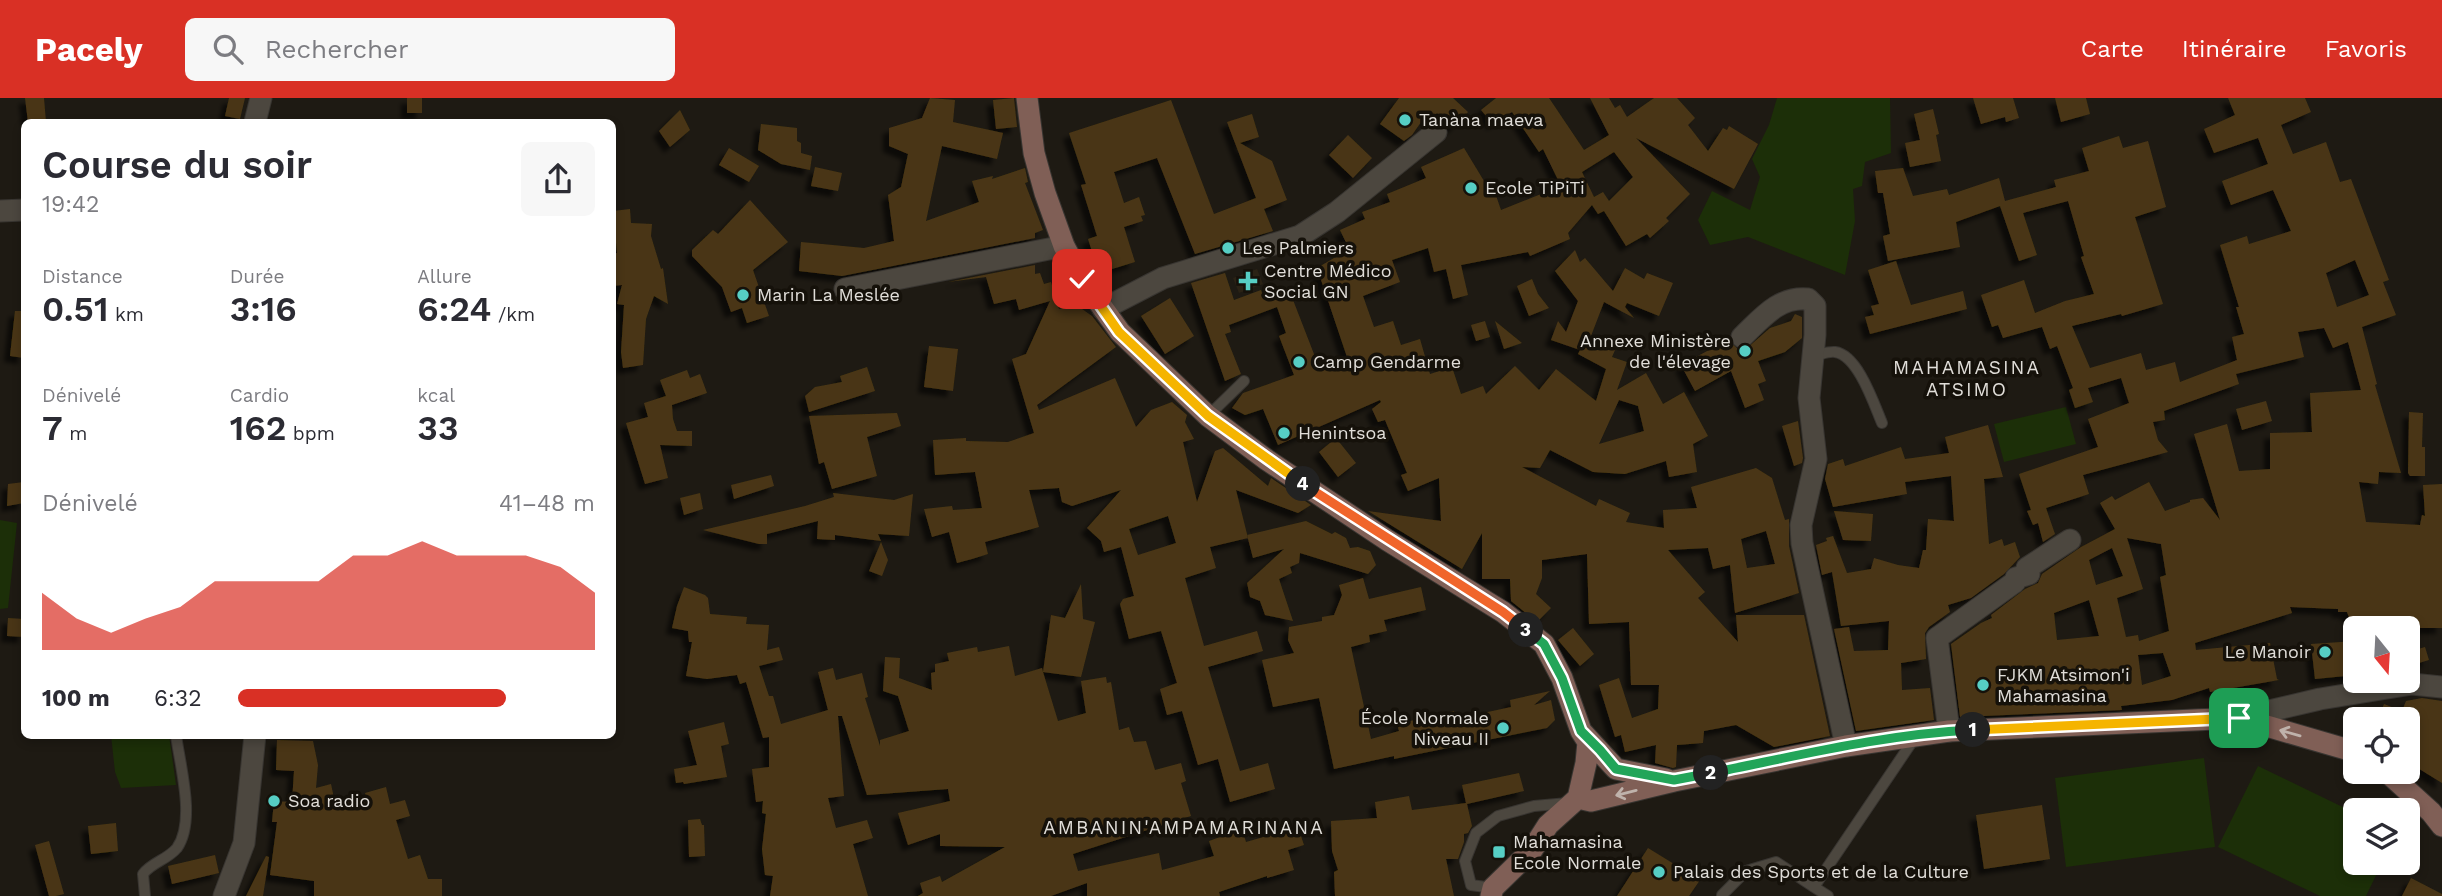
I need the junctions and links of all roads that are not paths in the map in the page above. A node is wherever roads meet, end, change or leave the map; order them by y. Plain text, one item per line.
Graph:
1 (261, 98) edge
2 (1027, 98) edge
3 (256, 119) edge
4 (1436, 132) dead end
5 (21, 210) edge
6 (0, 211) edge
7 (1064, 246) junction
8 (845, 289) dead end
9 (1103, 309) junction
10 (1742, 337) dead end
11 (1813, 356) junction
12 (1244, 381) dead end
13 (1208, 416) junction
14 (1882, 423) dead end
15 (2070, 540) dead end
16 (2442, 687) edge
17 (2239, 718) junction
18 (1581, 731) junction
19 (1949, 732) junction
20 (1916, 736) junction
21 (177, 739) edge
22 (256, 739) edge
23 (1846, 746) junction
24 (2343, 748) edge
25 (1674, 780) junction
26 (2400, 784) edge
27 (1575, 800) junction
28 (2442, 826) edge
29 (1814, 887) junction
30 (1492, 892) edge
31 (1722, 895) edge
32 (145, 896) edge
33 (224, 896) edge
34 (1828, 896) edge

1 - 3 street
2 - 7 street
4 - 9 street
5 - 6 street
7 - 8 street
7 - 9 street
9 - 13 street
10 - 11 street
11 - 14 lane
11 - 23 street
12 - 13 lane
13 - 18 street
15 - 19 street
16 - 17 street
17 - 19 street
24 -> 17 street
18 - 25 street
18 - 27 street
19 - 20 street
20 - 23 street
20 - 29 lane
21 - 32 lane
22 - 33 street
23 - 25 street
25 -> 27 street
26 - 28 street
27 - 30 street
27 - 30 lane
29 - 31 lane
29 - 34 lane

